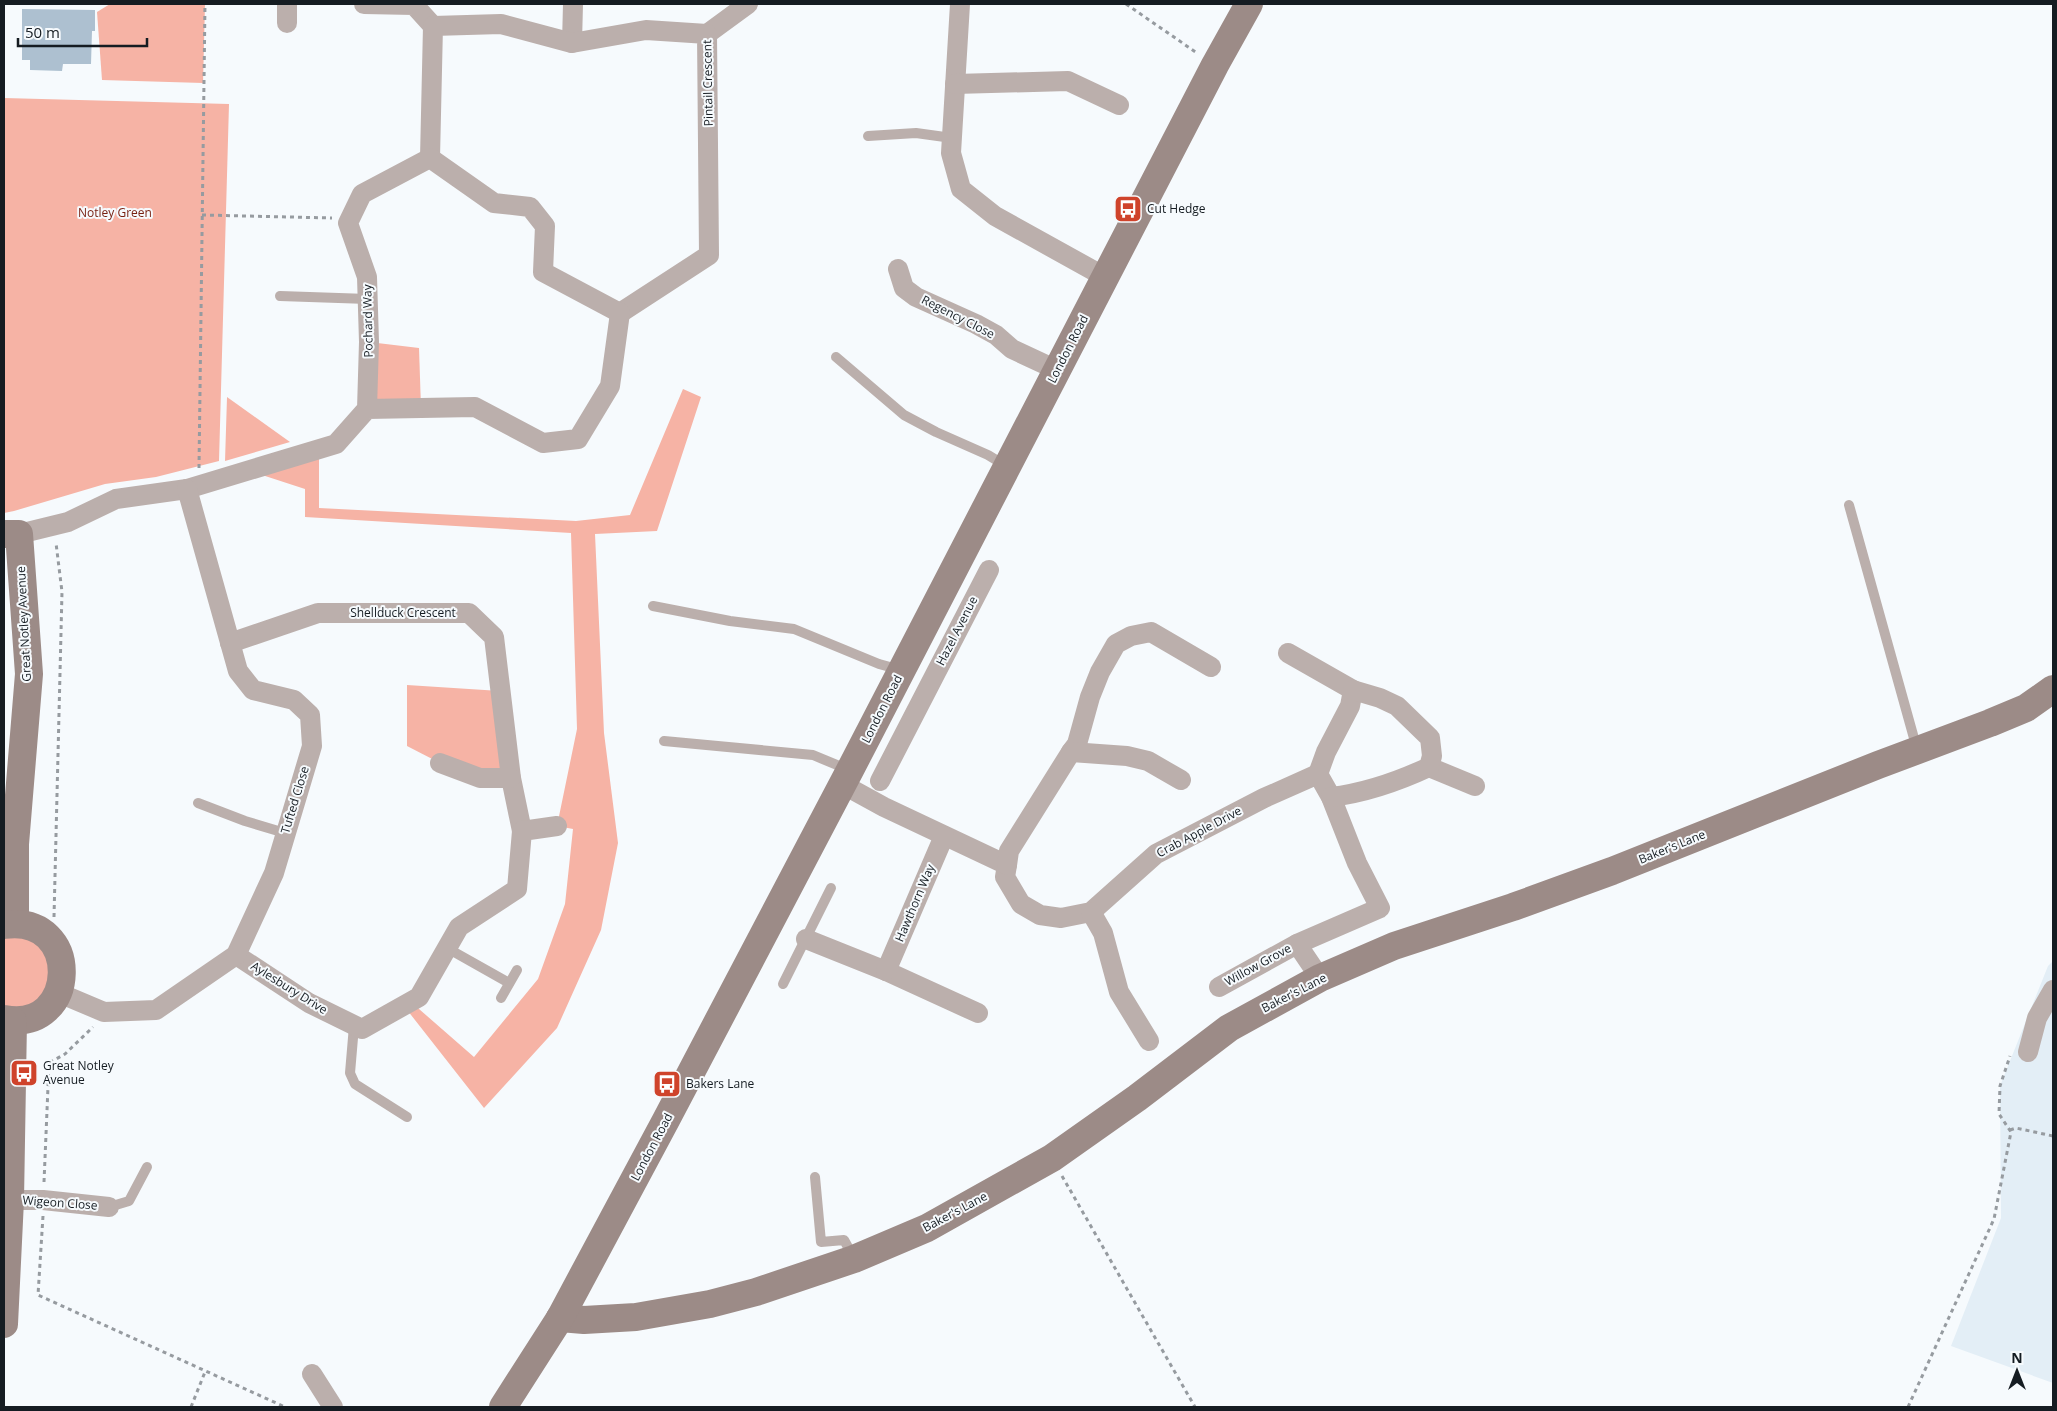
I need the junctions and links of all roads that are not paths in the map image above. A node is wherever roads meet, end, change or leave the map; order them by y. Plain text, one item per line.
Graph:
1 (364, 4) edge
2 (573, 4) edge
3 (748, 4) edge
4 (960, 4) edge
5 (1249, 4) edge
6 (433, 26) junction
7 (708, 34) junction
8 (572, 43) junction
9 (955, 84) junction
10 (1119, 106) dead end
11 (868, 136) dead end
12 (952, 138) junction
13 (430, 158) junction
14 (898, 269) dead end
15 (1104, 277) junction
16 (280, 296) dead end
17 (368, 299) junction
18 (620, 314) junction
19 (836, 357) dead end
20 (1057, 370) junction
21 (367, 409) junction
22 (1007, 467) junction
23 (187, 489) junction
24 (1849, 505) dead end
25 (11, 534) edge
26 (989, 570) dead end
27 (653, 606) dead end
28 (230, 643) junction
29 (1288, 653) dead end
30 (1211, 667) dead end
31 (900, 674) junction
32 (2053, 689) edge
33 (1353, 690) junction
34 (926, 692) junction
35 (664, 741) dead end
36 (1918, 750) junction
37 (1071, 752) junction
38 (440, 763) dead end
39 (13, 764) edge
40 (1429, 767) junction
41 (1318, 774) junction
42 (846, 777) junction
43 (511, 778) junction
44 (1181, 780) dead end
45 (880, 781) dead end
46 (1475, 786) dead end
47 (1331, 797) junction
48 (198, 803) dead end
49 (557, 826) dead end
50 (522, 832) junction
51 (285, 834) junction
52 (944, 836) junction
53 (1006, 865) junction
54 (831, 888) dead end
55 (1091, 912) junction
56 (9, 925) edge
57 (806, 939) junction
58 (1297, 944) junction
59 (447, 948) junction
60 (236, 955) junction
61 (518, 970) dead end
62 (886, 971) junction
63 (1320, 978) junction
64 (509, 984) junction
65 (783, 984) dead end
66 (1219, 987) dead end
67 (2053, 990) edge
68 (59, 993) junction
69 (501, 998) dead end
70 (978, 1013) dead end
71 (8, 1020) edge
72 (354, 1026) junction
73 (1149, 1042) dead end
74 (2029, 1046) road end
75 (407, 1117) dead end
76 (147, 1167) dead end
77 (815, 1176) dead end
78 (10, 1200) junction
79 (110, 1207) joint
80 (854, 1259) junction
81 (560, 1318) junction
82 (4, 1324) edge
83 (312, 1374) dead end
84 (333, 1407) edge
85 (503, 1407) edge

1 - 6 street
2 - 8 street
3 - 7 street
4 - 9 street
5 - 15 street, London Road
6 - 8 street, Pintail Crescent
6 - 13 street
7 - 8 street, Pintail Crescent
7 - 18 street, Pintail Crescent
9 - 10 street
9 - 12 street
11 - 12 lane
12 - 15 street
13 - 17 street, Pochard Way
13 - 18 street
14 - 20 street, Regency Close
15 - 20 street, London Road
16 - 17 lane
17 - 21 street, Pochard Way
18 - 21 street
19 - 22 lane
20 - 22 street, London Road
21 - 23 street
22 - 31 street, London Road
23 - 25 street
23 - 28 street, Tufted Close
24 - 36 lane
25 - 39 street, Great Notley Avenue
26 - 34 street, Hazel Avenue
27 - 31 lane
28 - 43 street, Shellduck Crescent
28 - 51 street, Tufted Close
29 - 33 street
30 - 37 street
31 - 34 street
31 - 42 street, London Road
32 - 36 street, Baker's Lane
33 - 40 street
33 - 41 street
34 - 45 street, Hazel Avenue
35 - 42 lane
36 - 63 street, Baker's Lane
37 - 44 street
37 - 53 street
38 - 43 street
39 - 56 street, Great Notley Avenue
40 - 46 street
40 - 47 street
41 - 47 street
41 - 55 street, Crab Apple Drive
42 - 52 street
42 - 81 street, London Road
43 - 50 street, Shellduck Crescent
47 - 58 street, Willow Grove
48 - 51 lane
49 - 50 street
50 - 59 street
51 - 60 street, Tufted Close
52 - 53 street
52 - 62 street, Hawthorn Way
53 - 55 street
54 - 57 lane
55 - 73 street
56 - 68 street, Great Notley Avenue
57 - 62 street
57 - 65 lane
58 - 63 street, Willow Grove
58 - 66 street, Willow Grove
59 - 64 lane
59 - 72 street
60 - 68 street
60 - 72 street, Aylesbury Drive
61 - 64 lane
62 - 70 street
63 - 80 street, Baker's Lane
64 - 69 lane
67 - 74 street
68 - 71 street
71 - 78 street
72 - 75 lane
76 - 79 lane
77 - 80 lane
78 - 79 street, Wigeon Close
78 - 82 street
80 - 81 street, Baker's Lane
81 - 85 street, London Road
83 - 84 street

